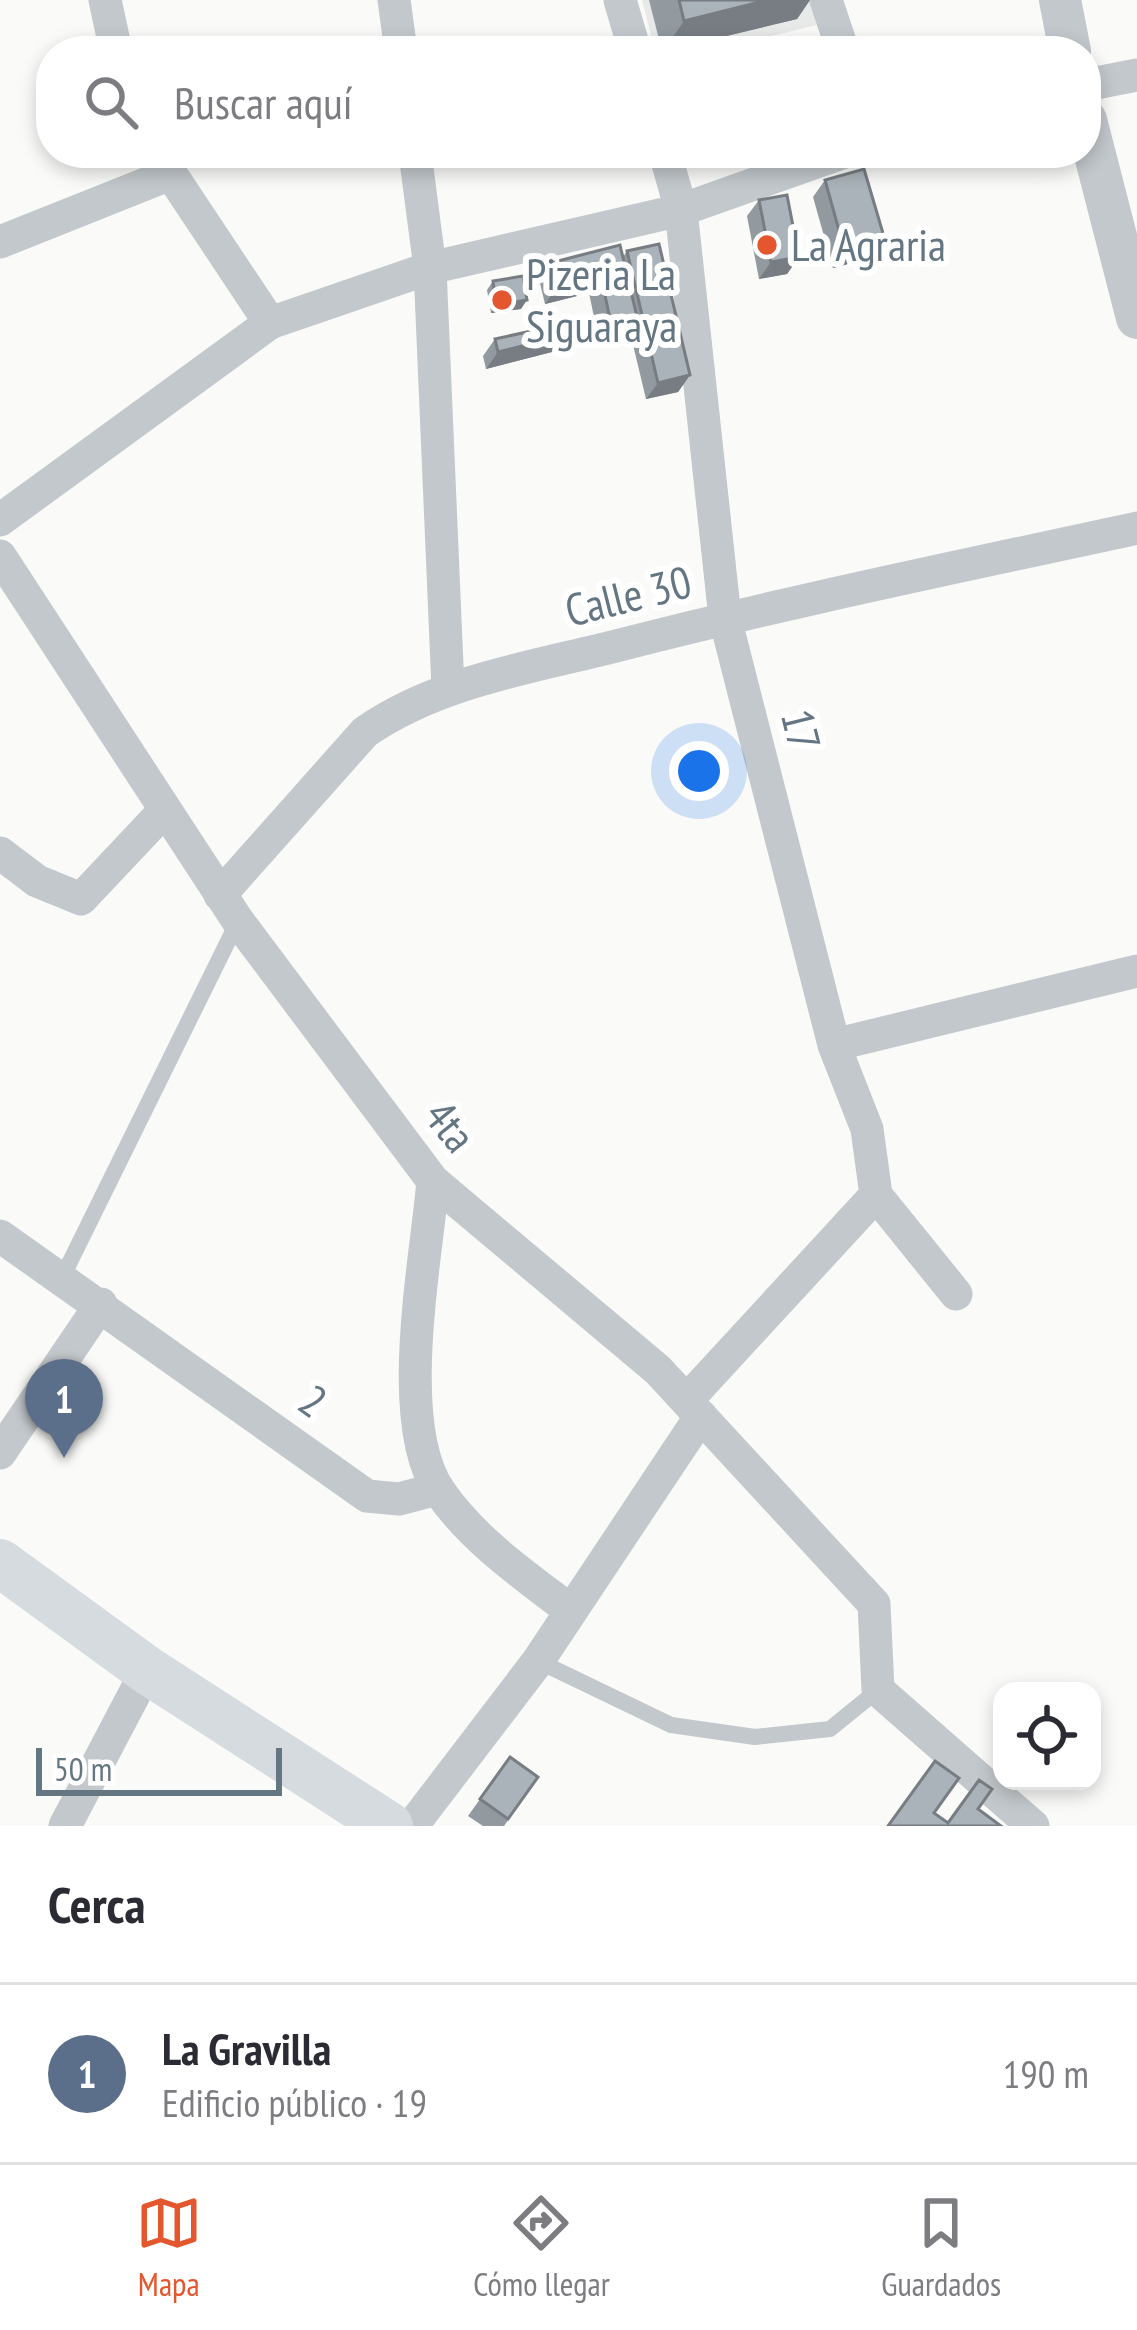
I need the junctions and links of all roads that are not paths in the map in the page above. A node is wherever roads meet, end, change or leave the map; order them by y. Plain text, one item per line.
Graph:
1 (105, 0) edge
2 (394, 0) edge
3 (620, 0) edge
4 (826, 0) edge
5 (1060, 0) edge
6 (113, 36) edge
7 (399, 36) edge
8 (631, 36) edge
9 (838, 36) edge
10 (1067, 36) edge
11 (1137, 75) edge
12 (1101, 82) edge
13 (154, 168) edge
14 (165, 168) edge
15 (417, 168) edge
16 (668, 168) edge
17 (800, 168) edge
18 (1098, 168) edge
19 (681, 210) junction
20 (0, 242) edge
21 (430, 268) junction
22 (1137, 318) edge
23 (270, 323) junction
24 (0, 520) edge
25 (1137, 528) edge
26 (0, 556) edge
27 (725, 618) junction
28 (448, 689) junction
29 (164, 811) junction
30 (0, 853) edge
31 (229, 908) junction
32 (1137, 971) edge
33 (835, 1045) junction
34 (433, 1181) junction
35 (876, 1195) junction
36 (0, 1237) edge
37 (62, 1278) junction
38 (956, 1294) dead end
39 (101, 1304) junction
40 (694, 1408) junction
41 (0, 1453) edge
42 (437, 1489) junction
43 (0, 1563) edge
44 (569, 1610) junction
45 (538, 1661) junction
46 (147, 1670) junction
47 (878, 1690) junction
48 (65, 1826) edge
49 (389, 1826) edge
50 (412, 1826) edge
51 (1033, 1826) edge

1 - 6 street
2 - 7 street
3 - 8 street
4 - 9 street
5 - 10 street
11 - 12 street
13 - 20 street
14 - 23 street
15 - 21 street
16 - 19 street, 17
17 - 19 street
18 - 22 street
19 - 21 street
19 - 27 street, 17
21 - 23 street
21 - 28 street
23 - 24 street
25 - 27 street, Calle 30
26 - 29 street, 4ta
27 - 28 street, Calle 30
27 - 33 street, 17
28 - 31 street, Calle 30
29 - 30 street
29 - 31 street, 4ta
31 - 34 street, 4ta
31 - 37 lane
32 - 33 street
33 - 35 street, 17
34 - 40 street, 4ta
34 - 42 street
35 - 38 street
35 - 40 street
36 - 37 street, 2
37 - 39 street, 2
39 - 41 street
39 - 42 street, 2
40 - 44 street
40 - 47 street, 4ta
42 - 44 street
43 - 46 main road
44 - 45 street
45 - 47 lane
45 - 50 street
46 - 48 street
46 - 49 main road
47 - 51 street

